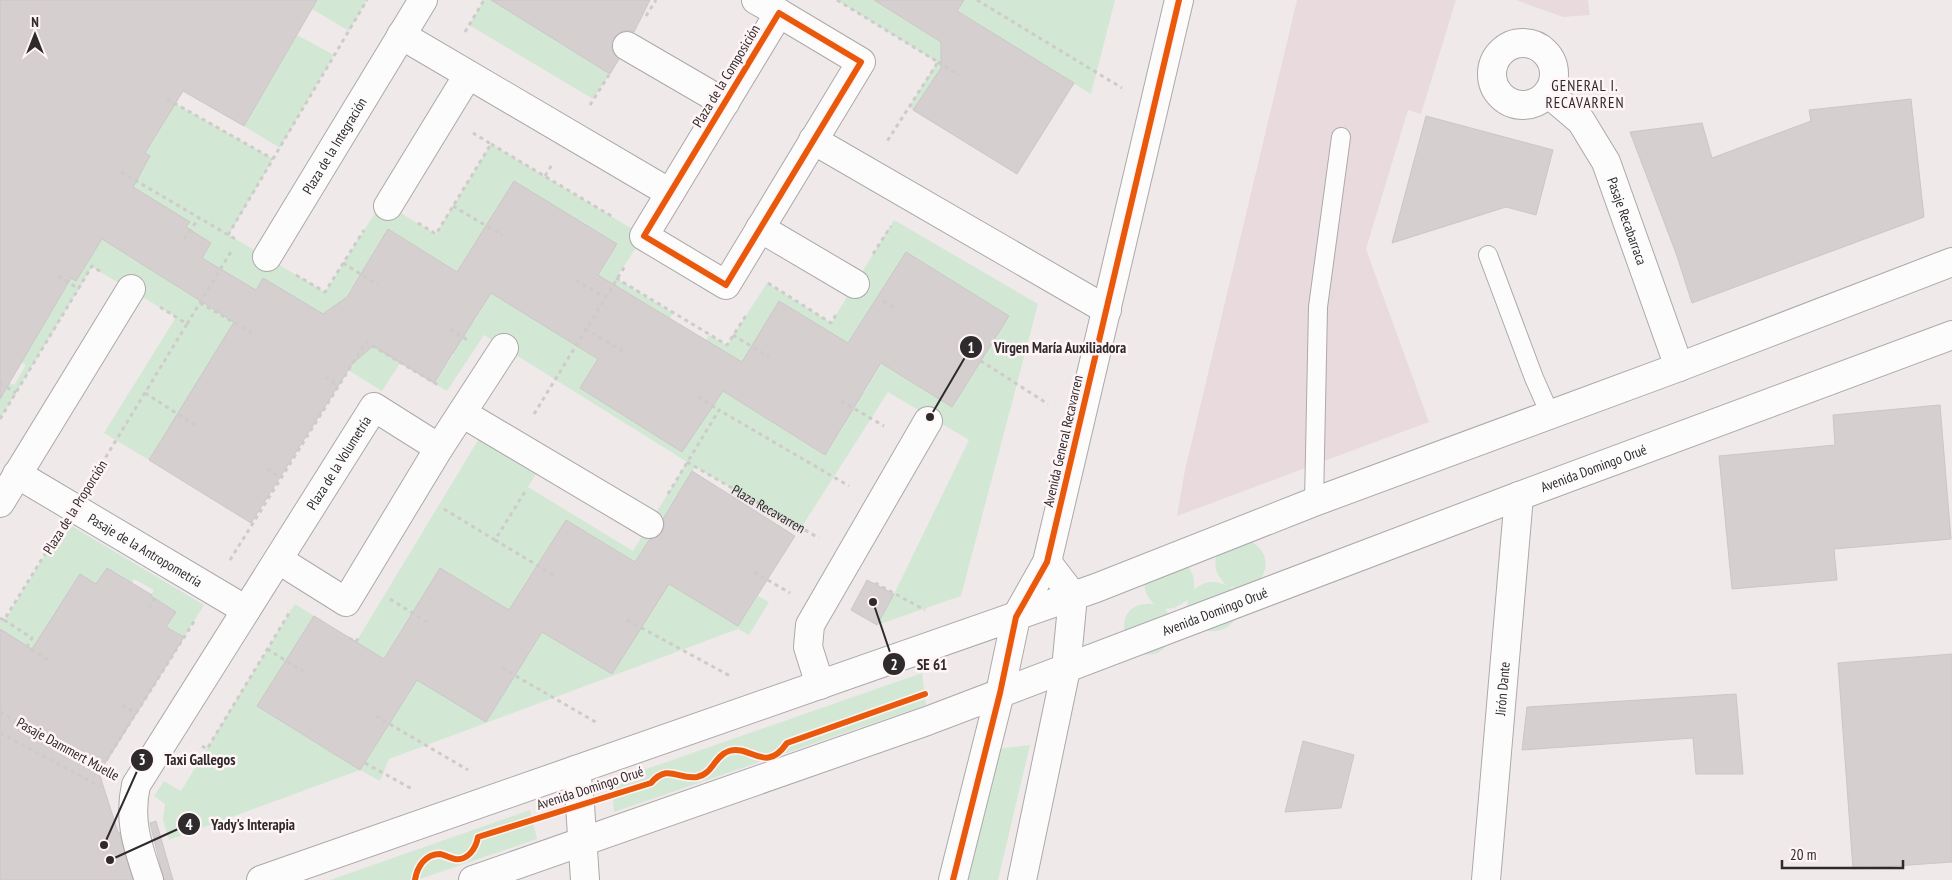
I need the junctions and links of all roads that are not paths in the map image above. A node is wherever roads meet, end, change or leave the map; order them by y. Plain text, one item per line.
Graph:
1 (423, 0) edge
2 (1179, 0) edge
3 (767, 7) edge
4 (401, 35) junction
5 (628, 46) dead end
6 (468, 75) junction
7 (1548, 93) dead end
8 (725, 103) junction
9 (1341, 137) dead end
10 (814, 140) junction
11 (670, 193) junction
12 (388, 206) road end
13 (760, 228) junction
14 (1488, 255) dead end
15 (267, 257) dead end
16 (1952, 262) edge
17 (855, 284) dead end
18 (130, 289) road end
19 (1107, 310) junction
20 (1952, 335) edge
21 (504, 348) dead end
22 (1679, 367) junction
23 (462, 413) junction
24 (1550, 414) junction
25 (928, 421) dead end
26 (440, 448) junction
27 (18, 474) junction
28 (1520, 496) junction
29 (1314, 502) junction
30 (0, 503) edge
31 (649, 524) road end
32 (279, 560) junction
33 (1048, 562) junction
34 (1073, 596) junction
35 (246, 610) junction
36 (1016, 617) junction
37 (1066, 669) junction
38 (820, 685) junction
39 (1000, 693) junction
40 (576, 770) junction
41 (583, 842) junction
42 (149, 880) edge
43 (261, 880) edge
44 (473, 880) edge
45 (585, 880) edge
46 (953, 880) edge
47 (1022, 880) edge
48 (1486, 880) edge

1 - 4 street, Plaza de la Integración
2 - 19 street, Avenida General Recavarren
3 - 8 street, Plaza de la Composición
3 - 10 street, Plaza de la Composición
4 - 6 street
4 - 15 street, Plaza de la Integración
5 - 8 street, Plaza de la Composición
6 - 11 street
6 - 12 street
7 - 22 street, Pasaje Recabarraca
8 - 11 street, Plaza de la Composición
9 - 29 lane
10 - 13 street, Plaza de la Composición
10 - 19 street
11 - 13 street, Plaza de la Composición
13 - 17 street
14 - 24 lane
16 - 22 street, Avenida Domingo Orué
18 - 27 street
19 - 33 street, Avenida General Recavarren
20 - 28 street, Avenida Domingo Orué
21 - 23 street
22 - 24 street, Avenida Domingo Orué
23 - 26 street
23 - 31 street
24 - 29 street, Avenida Domingo Orué
25 - 38 street
26 - 32 street, Plaza de la Volumetría
26 - 32 street
27 - 30 street
27 - 35 street, Pasaje de la Antropometría
28 - 37 street, Avenida Domingo Orué
28 - 48 street, Jirón Dante
29 - 34 street, Avenida Domingo Orué
32 - 35 street, Plaza de la Volumetría
33 - 34 street
33 - 36 street, Avenida General Recavarren
34 - 36 street, Avenida Domingo Orué
34 - 37 street
35 - 42 street, Plaza de la Volumetría
36 - 38 street, Avenida Domingo Orué
36 - 39 street, Avenida General Recavarren
37 - 39 street, Avenida Domingo Orué
37 - 47 street
38 - 40 street, Avenida Domingo Orué
39 - 41 street, Avenida Domingo Orué
39 - 46 street, Avenida General Recavarren
40 - 41 street
40 - 43 street, Avenida Domingo Orué
41 - 44 street, Avenida Domingo Orué
41 - 45 street

